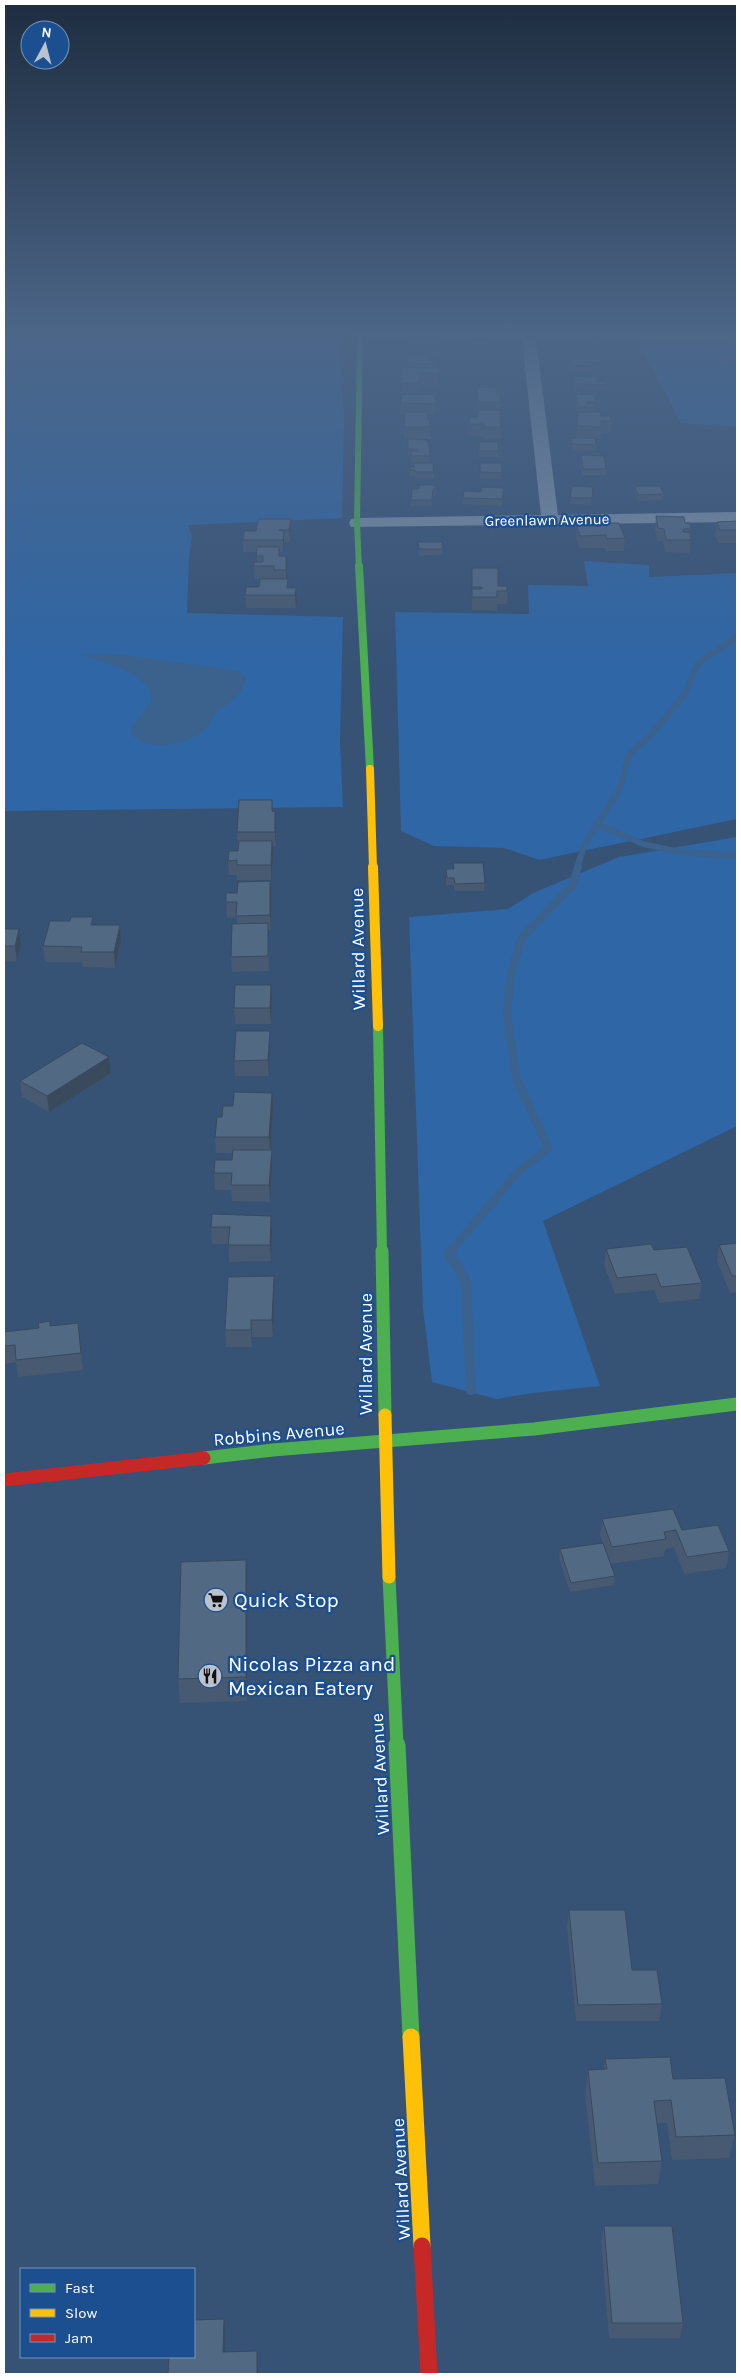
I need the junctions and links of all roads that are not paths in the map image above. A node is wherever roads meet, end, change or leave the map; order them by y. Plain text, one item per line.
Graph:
1 (358, 444) edge
2 (541, 444) edge
3 (737, 517) edge
4 (550, 520) junction
5 (357, 523) junction
6 (737, 1404) edge
7 (384, 1442) junction
8 (4, 1480) edge
9 (429, 2374) edge

1 - 5 main road, Willard Avenue
2 - 4 street
3 - 4 street, Greenlawn Avenue
4 - 5 street, Greenlawn Avenue
5 - 7 main road, Willard Avenue
6 - 7 main road, Robbins Avenue
7 - 8 main road, Robbins Avenue
7 - 9 main road, Willard Avenue

